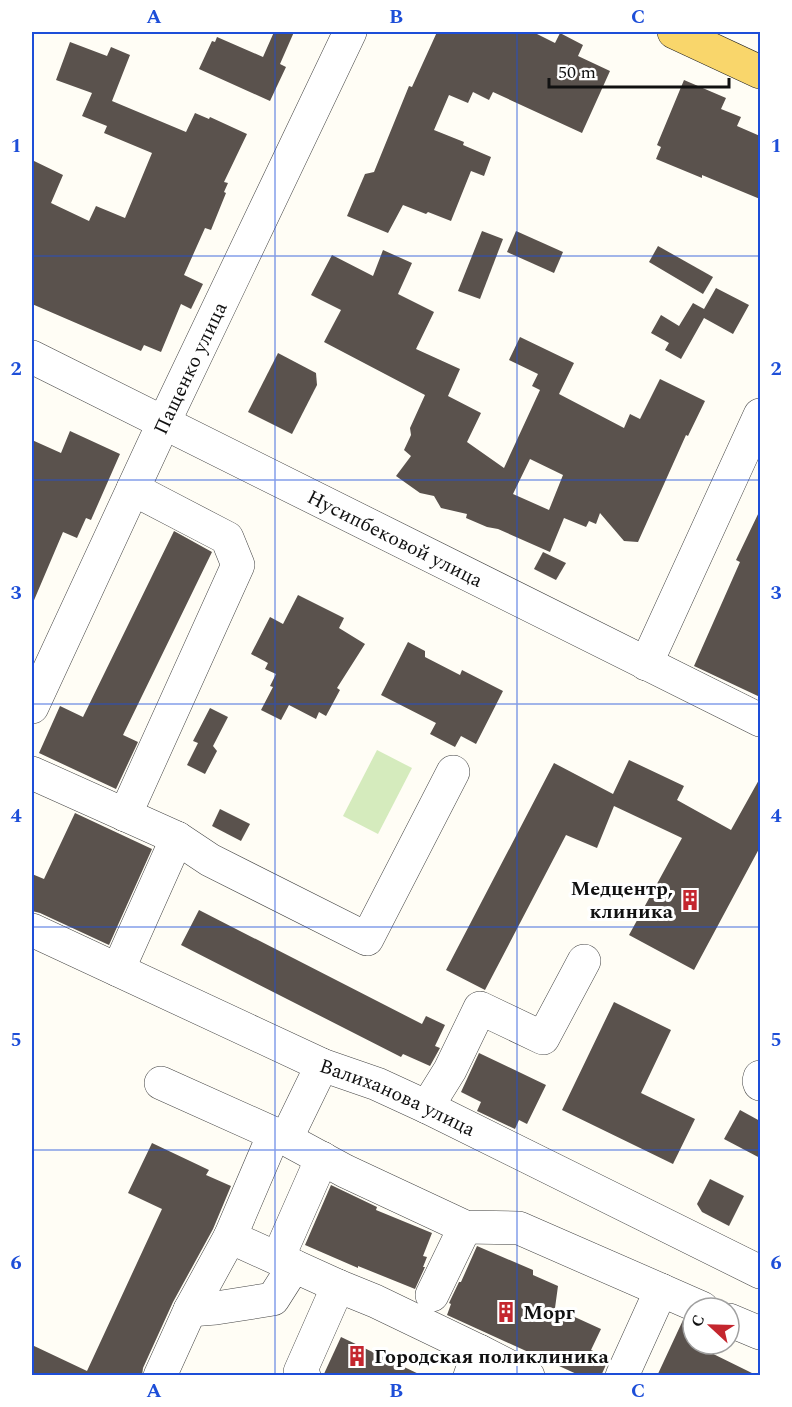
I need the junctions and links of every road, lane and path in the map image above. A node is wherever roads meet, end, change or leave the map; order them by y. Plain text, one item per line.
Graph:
1 (350, 32) edge
2 (674, 32) edge
3 (760, 72) edge
4 (32, 357) edge
5 (760, 415) edge
6 (164, 422) junction
7 (133, 489) junction
8 (646, 664) junction
9 (32, 707) edge
10 (760, 720) edge
11 (453, 772) dead end
12 (32, 774) edge
13 (124, 815) junction
14 (177, 838) junction
15 (32, 930) edge
16 (584, 960) dead end
17 (118, 970) junction
18 (322, 1065) junction
19 (760, 1077) edge
20 (161, 1083) dead end
21 (760, 1083) edge
22 (427, 1107) junction
23 (280, 1136) junction
24 (322, 1158) junction
25 (465, 1227) junction
26 (230, 1237) junction
27 (286, 1262) junction
28 (760, 1272) edge
29 (338, 1286) junction
30 (662, 1290) junction
31 (432, 1295) dead end
32 (681, 1299) edge
33 (190, 1310) junction
34 (741, 1325) edge
35 (760, 1333) edge
36 (475, 1363) edge
37 (160, 1376) edge
38 (304, 1376) edge
39 (528, 1376) edge
40 (622, 1376) edge

1 - 6 street, Пащенко улица
2 - 3 main road
4 - 6 street, Нусипбековой улица
5 - 8 street
6 - 7 street, Пащенко улица
6 - 8 street, Нусипбековой улица
7 - 9 street, Пащенко улица
7 - 13 street
8 - 10 street, Нусипбековой улица
11 - 14 street
12 - 13 street
13 - 14 street
14 - 17 street
15 - 17 street, Валиханова улица
16 - 22 street
17 - 18 street, Валиханова улица
18 - 22 street, Валиханова улица
18 - 23 street
19 - 21 street
20 - 23 street
22 - 28 street, Валиханова улица
23 - 24 street
23 - 26 street
24 - 25 street
24 - 27 street
25 - 30 street
25 - 31 street
26 - 27 street
26 - 33 street
27 - 29 street
27 - 33 street
29 - 36 street
29 - 38 street
30 - 32 street
30 - 40 street
33 - 37 street
34 - 35 street
36 - 39 street

